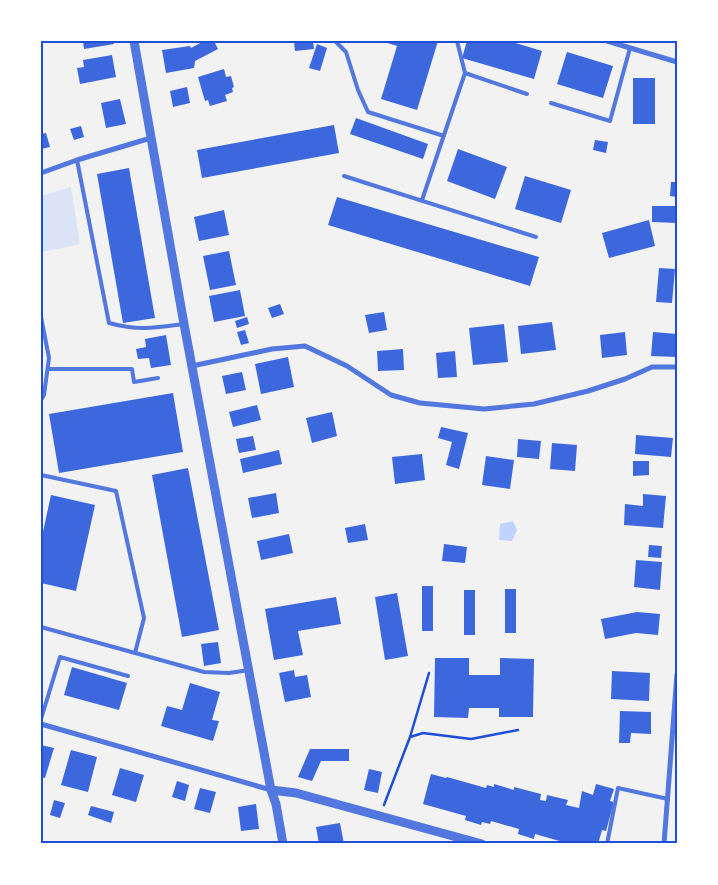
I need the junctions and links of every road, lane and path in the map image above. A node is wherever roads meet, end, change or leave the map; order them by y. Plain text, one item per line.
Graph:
1 (134, 41) edge
2 (335, 41) edge
3 (457, 41) edge
4 (607, 41) edge
5 (630, 48) junction
6 (677, 62) edge
7 (465, 73) junction
8 (527, 94) dead end
9 (551, 103) dead end
10 (444, 136) junction
11 (151, 138) junction
12 (77, 160) junction
13 (41, 173) edge
14 (344, 176) dead end
15 (422, 200) junction
16 (536, 237) dead end
17 (41, 317) edge
18 (184, 324) junction
19 (192, 366) junction
20 (677, 367) edge
21 (48, 369) junction
22 (158, 378) dead end
23 (41, 400) edge
24 (41, 475) edge
25 (41, 626) edge
26 (135, 653) junction
27 (249, 670) junction
28 (429, 673) dead end
29 (677, 674) edge
30 (128, 676) dead end
31 (41, 719) edge
32 (41, 724) edge
33 (518, 730) dead end
34 (410, 737) junction
35 (271, 790) junction
36 (668, 799) junction
37 (384, 805) dead end
38 (283, 844) edge
39 (482, 844) edge
40 (607, 844) edge
41 (664, 844) edge

1 - 11 street
2 - 10 lane
3 - 7 lane
4 - 5 street
5 - 6 street
5 - 9 lane
7 - 8 lane
7 - 10 lane
10 - 15 lane
11 - 12 street
11 - 18 street
12 - 13 street
12 - 18 lane
14 - 15 lane
15 - 16 lane
17 - 21 lane
18 - 19 street
19 - 20 street
19 - 27 street
21 - 22 lane
21 - 23 lane
24 - 26 lane
25 - 26 lane
26 - 27 lane
27 - 35 street
28 - 34 path
29 - 36 street
30 - 31 lane
32 - 35 street
33 - 34 path
34 - 37 path
35 - 38 street
35 - 39 street
36 - 40 lane
36 - 41 street

